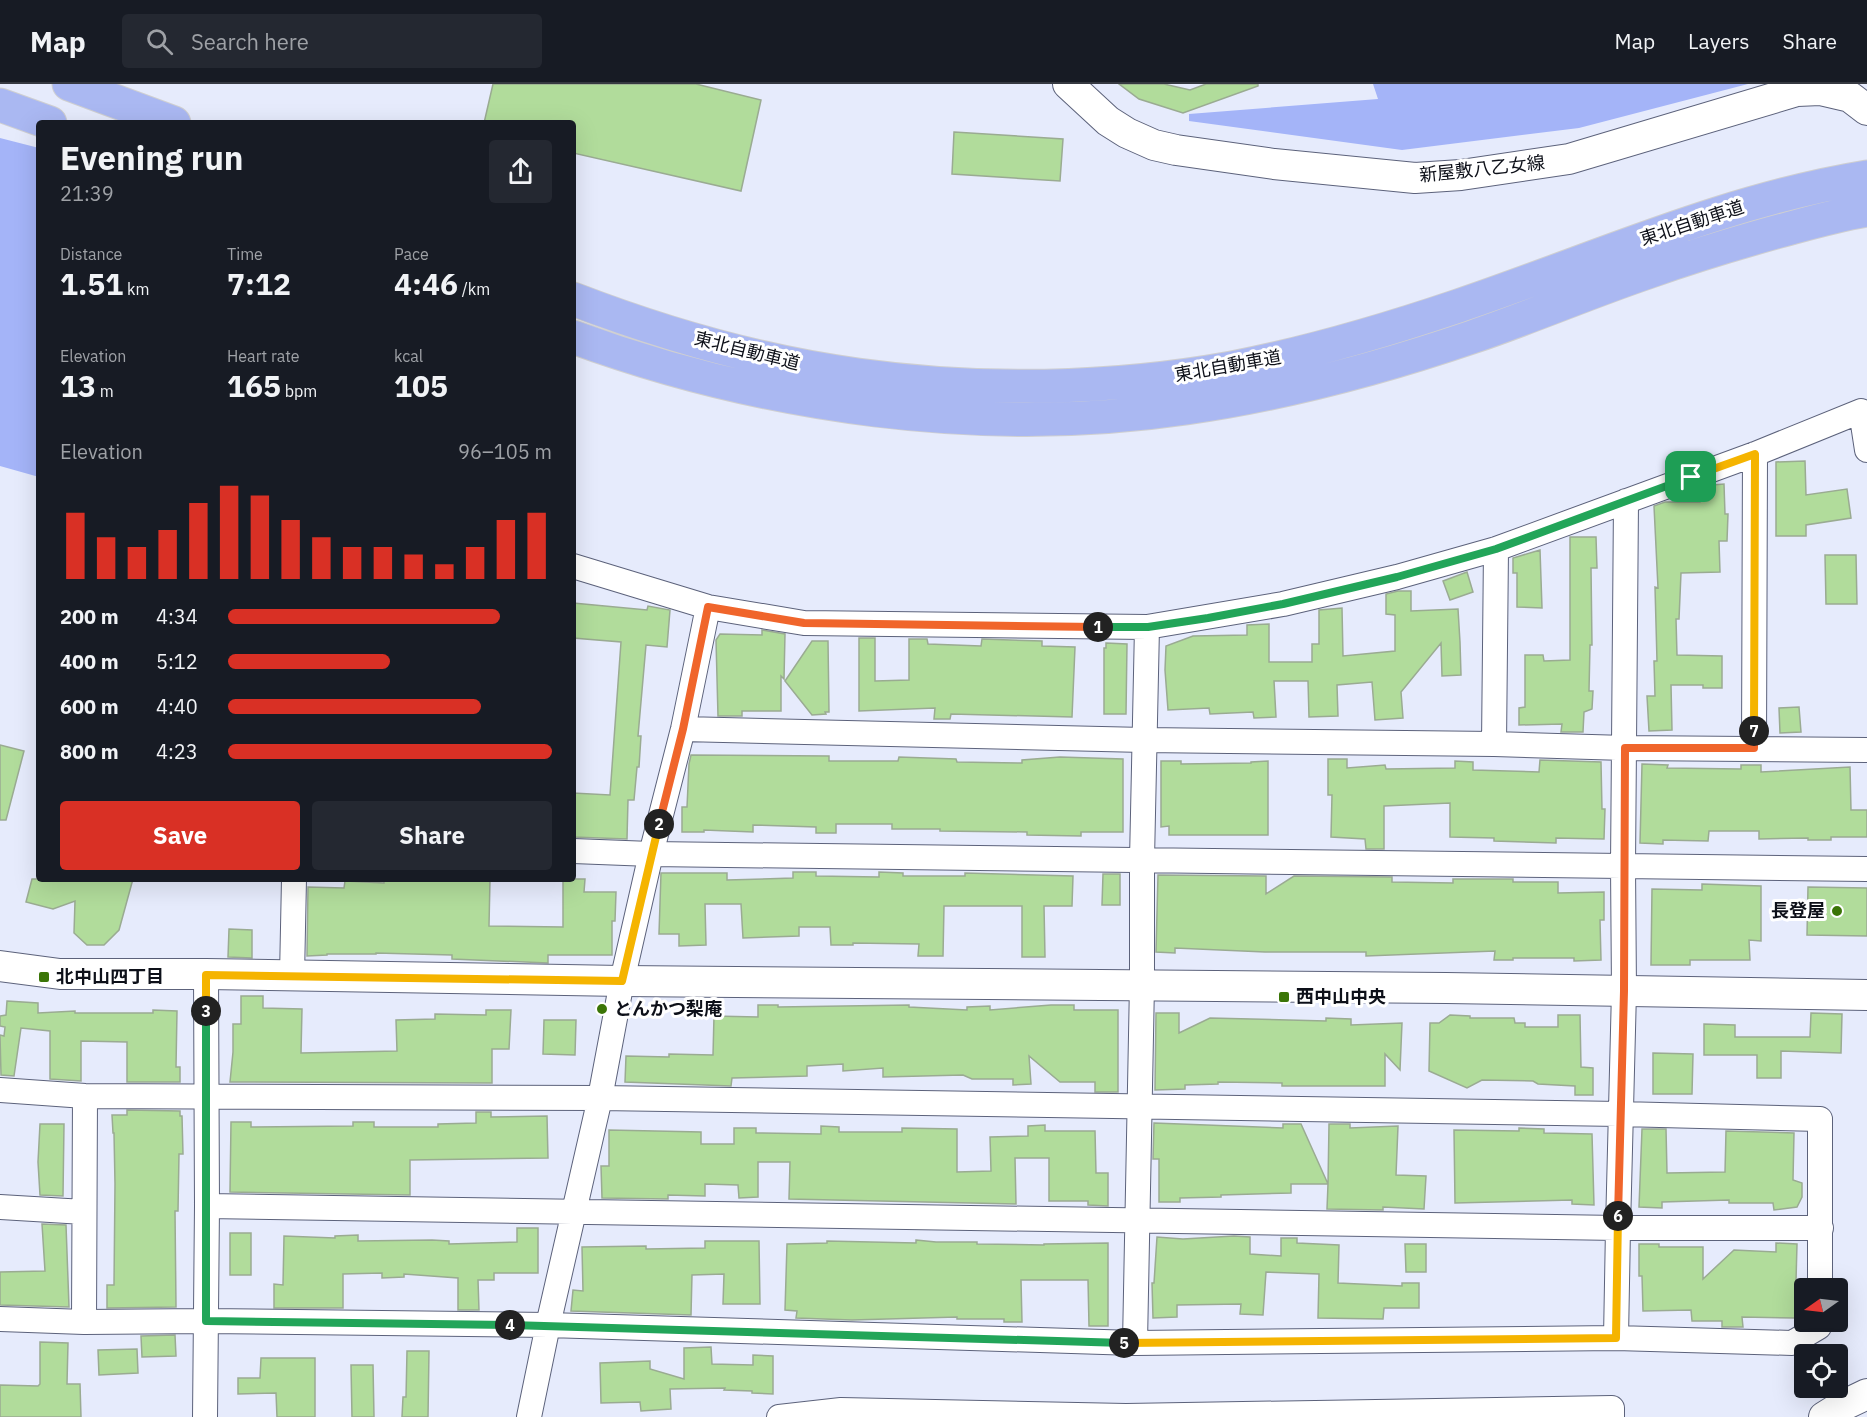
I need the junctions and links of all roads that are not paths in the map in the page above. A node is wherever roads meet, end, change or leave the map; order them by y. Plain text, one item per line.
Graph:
1 (69, 84) edge
2 (1068, 84) edge
3 (0, 105) edge
4 (1867, 110) edge
5 (42, 120) edge
6 (166, 120) edge
7 (1856, 179) edge
8 (1860, 211) edge
9 (576, 300) edge
10 (576, 338) edge
11 (1867, 450) edge
12 (1755, 454) junction
13 (1626, 501) junction
14 (1496, 549) junction
15 (576, 568) edge
16 (708, 607) junction
17 (1148, 627) junction
18 (683, 729) junction
19 (1144, 740) junction
20 (1494, 744) junction
21 (1625, 748) junction
22 (1754, 748) junction
23 (1867, 750) edge
24 (576, 851) edge
25 (651, 854) junction
26 (1142, 860) junction
27 (1623, 866) junction
28 (1867, 869) edge
29 (294, 882) edge
30 (0, 966) edge
31 (206, 975) junction
32 (292, 976) junction
33 (622, 981) junction
34 (1142, 984) junction
35 (1624, 991) junction
36 (1867, 995) edge
37 (0, 1090) edge
38 (85, 1096) junction
39 (207, 1096) junction
40 (600, 1098) junction
41 (1140, 1107) junction
42 (1620, 1114) junction
43 (207, 1206) junction
44 (0, 1208) edge
45 (84, 1212) junction
46 (574, 1212) junction
47 (1137, 1219) junction
48 (1618, 1228) junction
49 (1821, 1228) junction
50 (1820, 1278) edge
51 (0, 1319) edge
52 (206, 1321) junction
53 (84, 1322) junction
54 (548, 1325) junction
55 (1811, 1332) edge
56 (1616, 1338) junction
57 (1135, 1343) junction
58 (1867, 1394) edge
59 (841, 1413) edge
60 (205, 1417) edge
61 (529, 1417) edge
62 (779, 1417) edge
63 (1126, 1417) edge
64 (1612, 1417) edge
65 (1824, 1417) edge

1 - 6 highway
2 - 4 street, 新屋敷八乙女線
3 - 5 highway
7 - 9 highway, 東北自動車道
8 - 10 highway, 東北自動車道
11 - 12 street
12 - 13 street
12 - 22 street
13 - 14 street
13 - 21 street
14 - 17 street
14 - 20 street
15 - 16 street
16 - 17 street
16 - 18 street
17 - 19 street
18 - 19 street
18 - 25 street
19 - 20 street
19 - 26 street
20 - 21 street
21 - 22 street
21 - 27 street
22 - 23 street
24 - 25 street
25 - 26 street
25 - 33 street
26 - 27 street
26 - 34 street
27 - 28 street
27 - 35 street
29 - 32 street
30 - 31 street
31 - 32 street
31 - 39 street
32 - 33 street
33 - 34 street
33 - 40 street
34 - 35 street
34 - 41 street
35 - 36 street
35 - 42 street
37 - 38 street
38 - 39 street
38 - 45 street
39 - 40 street
39 - 43 street
40 - 41 street
40 - 46 street
41 - 42 street
41 - 47 street
42 - 48 street
42 - 49 street
43 - 46 street
43 - 52 street
44 - 45 street
45 - 53 street
46 - 47 street
46 - 54 street
47 - 48 street
47 - 57 street
48 - 49 street
48 - 56 street
49 - 50 street
51 - 53 street
52 - 53 street
52 - 54 street
52 - 60 street
54 - 57 street
54 - 61 street
55 - 56 street
56 - 57 street
58 - 65 street
59 - 62 street
59 - 63 street
63 - 64 street

